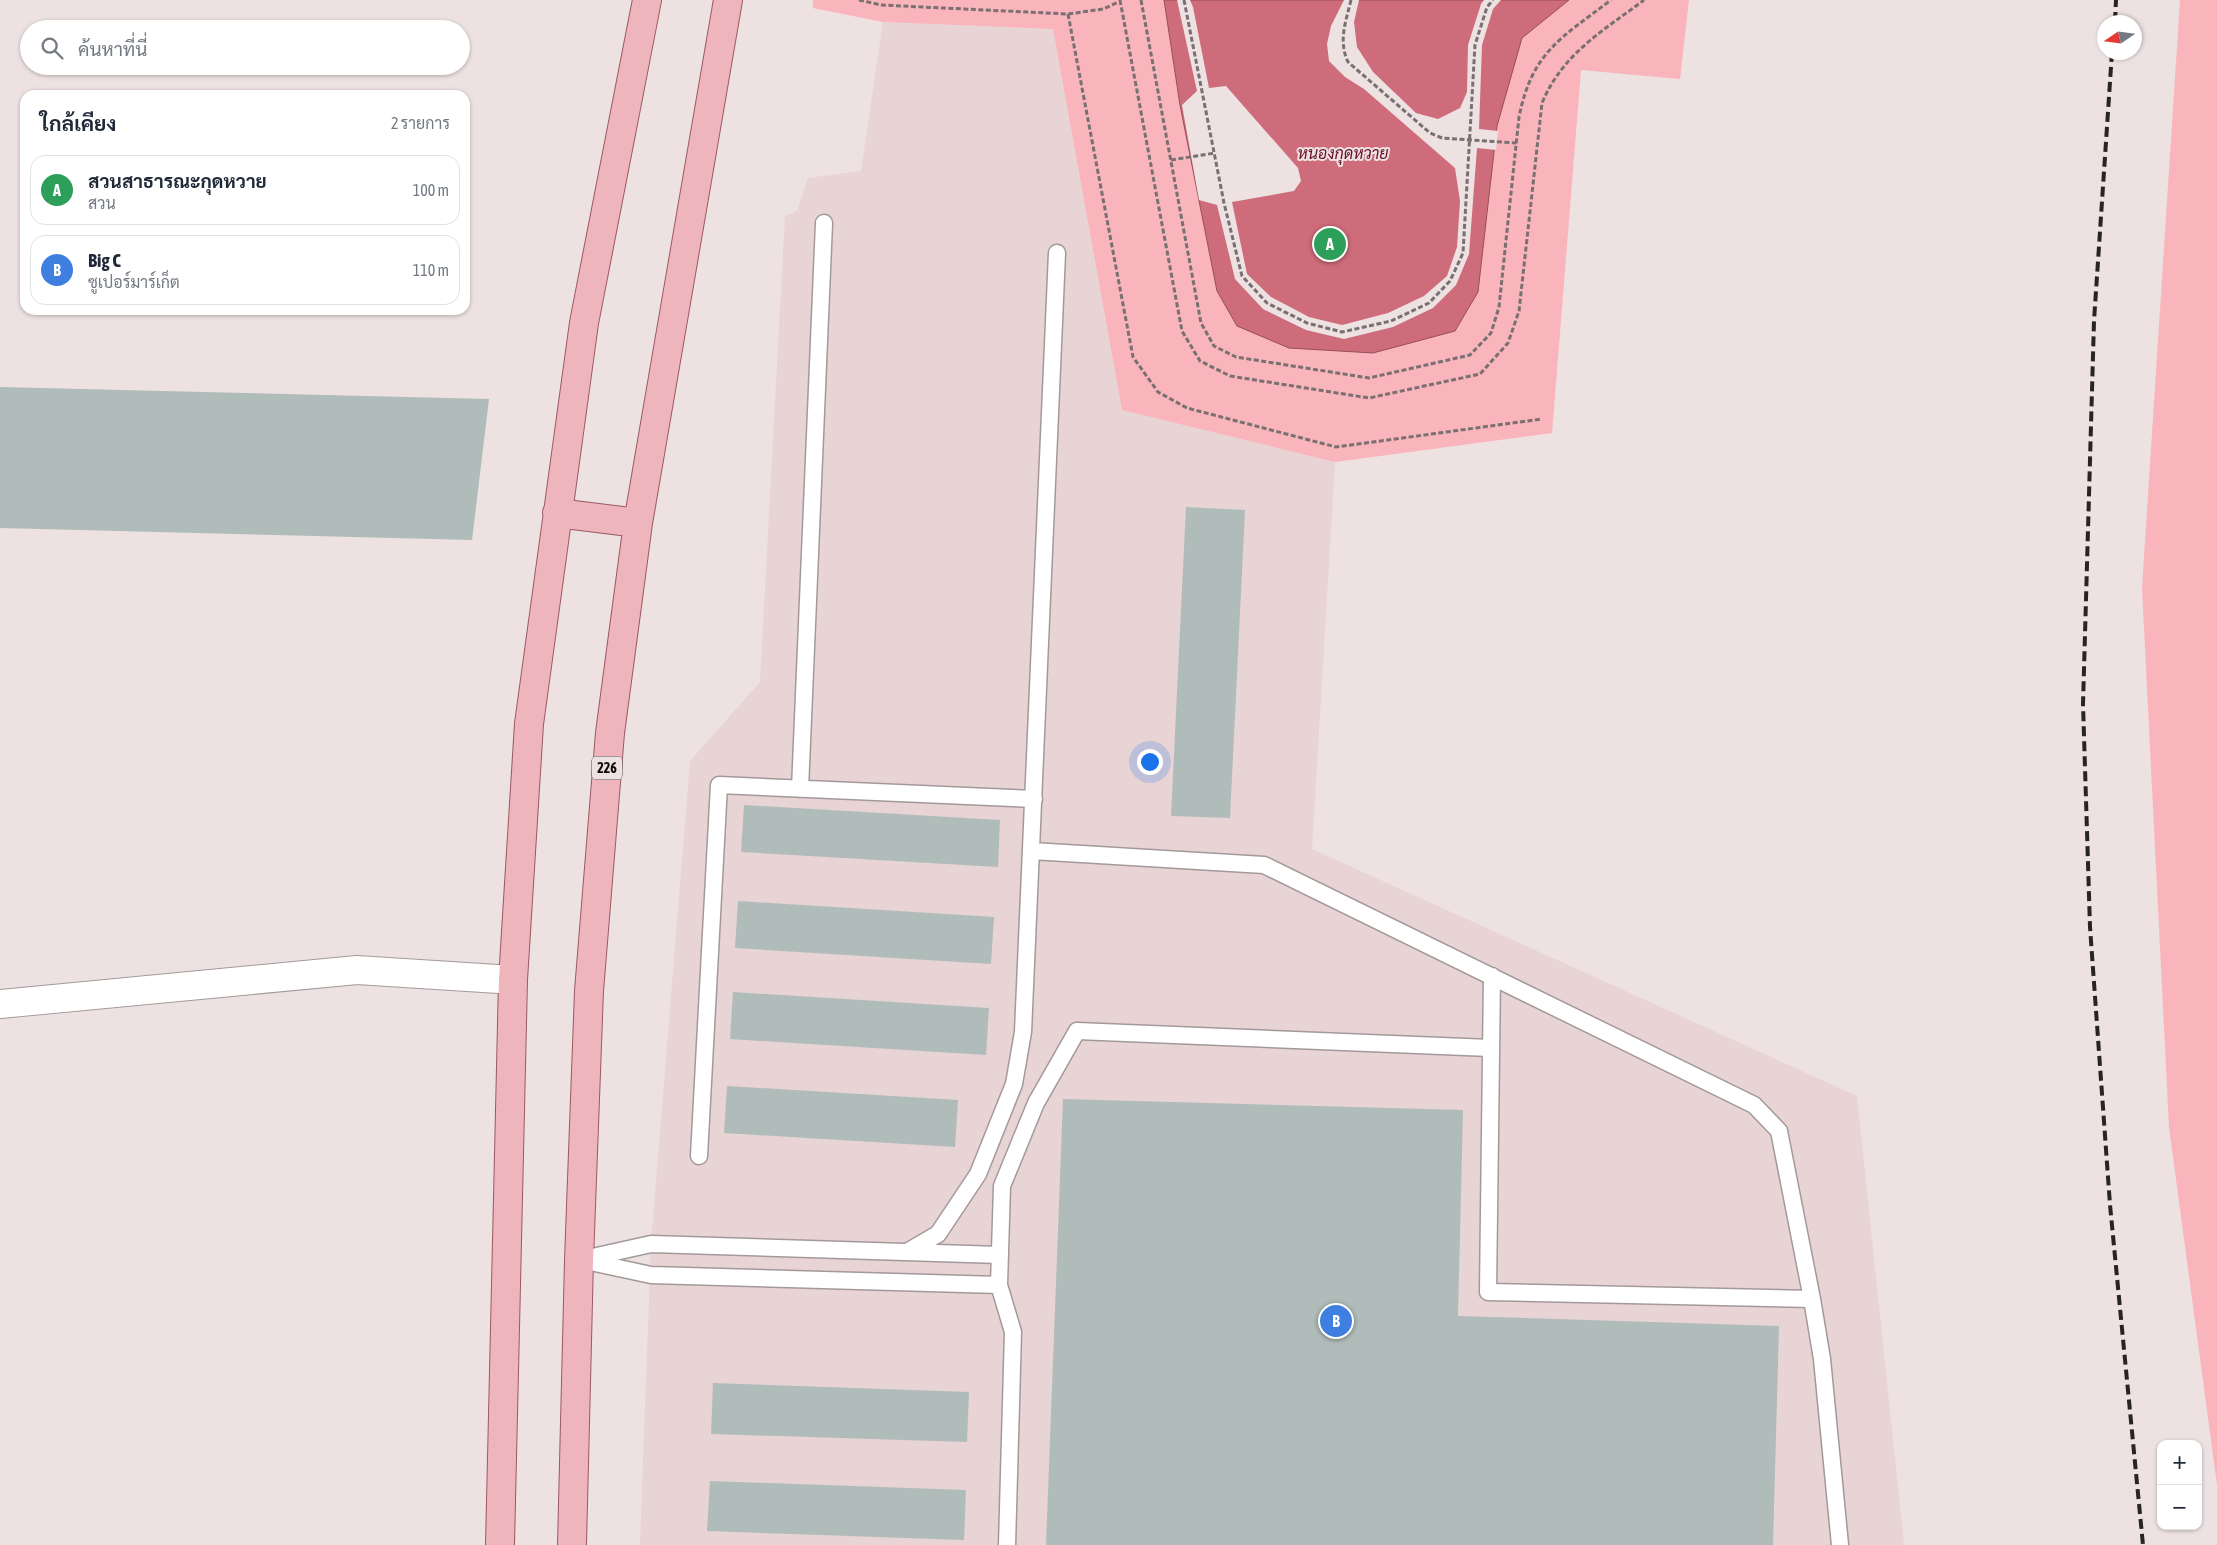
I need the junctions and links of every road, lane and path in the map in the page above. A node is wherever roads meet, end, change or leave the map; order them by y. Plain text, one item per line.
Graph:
1 (647, 0) edge
2 (728, 0) edge
3 (859, 0) edge
4 (1141, 0) edge
5 (1184, 0) edge
6 (1351, 0) edge
7 (1493, 0) edge
8 (1611, 0) edge
9 (1644, 0) edge
10 (1121, 1) edge
11 (1068, 14) junction
12 (1469, 140) junction
13 (1516, 143) junction
14 (1215, 153) junction
15 (1170, 160) junction
16 (824, 223) dead end
17 (1057, 253) dead end
18 (1542, 419) dead end
19 (557, 513) junction
20 (638, 523) junction
21 (800, 789) junction
22 (1034, 799) junction
23 (1032, 851) junction
24 (1492, 976) junction
25 (513, 980) junction
26 (0, 1004) edge
27 (1490, 1048) junction
28 (699, 1156) dead end
29 (978, 1174) junction
30 (1002, 1186) junction
31 (907, 1252) junction
32 (1000, 1255) junction
33 (579, 1260) junction
34 (999, 1286) junction
35 (1812, 1299) junction
36 (500, 1545) edge
37 (572, 1545) edge
38 (1007, 1545) edge
39 (1840, 1545) edge

1 - 19 main road
2 - 20 main road, 226
3 - 11 path
4 - 15 path
5 - 14 path
6 - 12 path
7 - 12 path
8 - 13 path
9 - 10 path
10 - 11 path
11 - 18 path
12 - 13 path
12 - 14 path
13 - 15 path
14 - 15 path
16 - 21 lane
17 - 22 lane
19 - 20 main road
19 - 25 main road
20 - 33 main road, 226
21 - 22 lane
21 - 28 lane
22 - 23 lane
23 - 24 lane
23 - 29 lane
24 - 27 lane
24 - 35 lane
25 - 26 street
25 - 36 main road
27 - 30 lane
27 - 35 lane
29 - 30 lane
29 - 31 lane
30 - 32 lane
31 - 32 lane
31 - 33 lane
32 - 34 lane
33 - 34 lane
33 - 37 main road, 226
34 - 38 lane
35 - 39 lane

